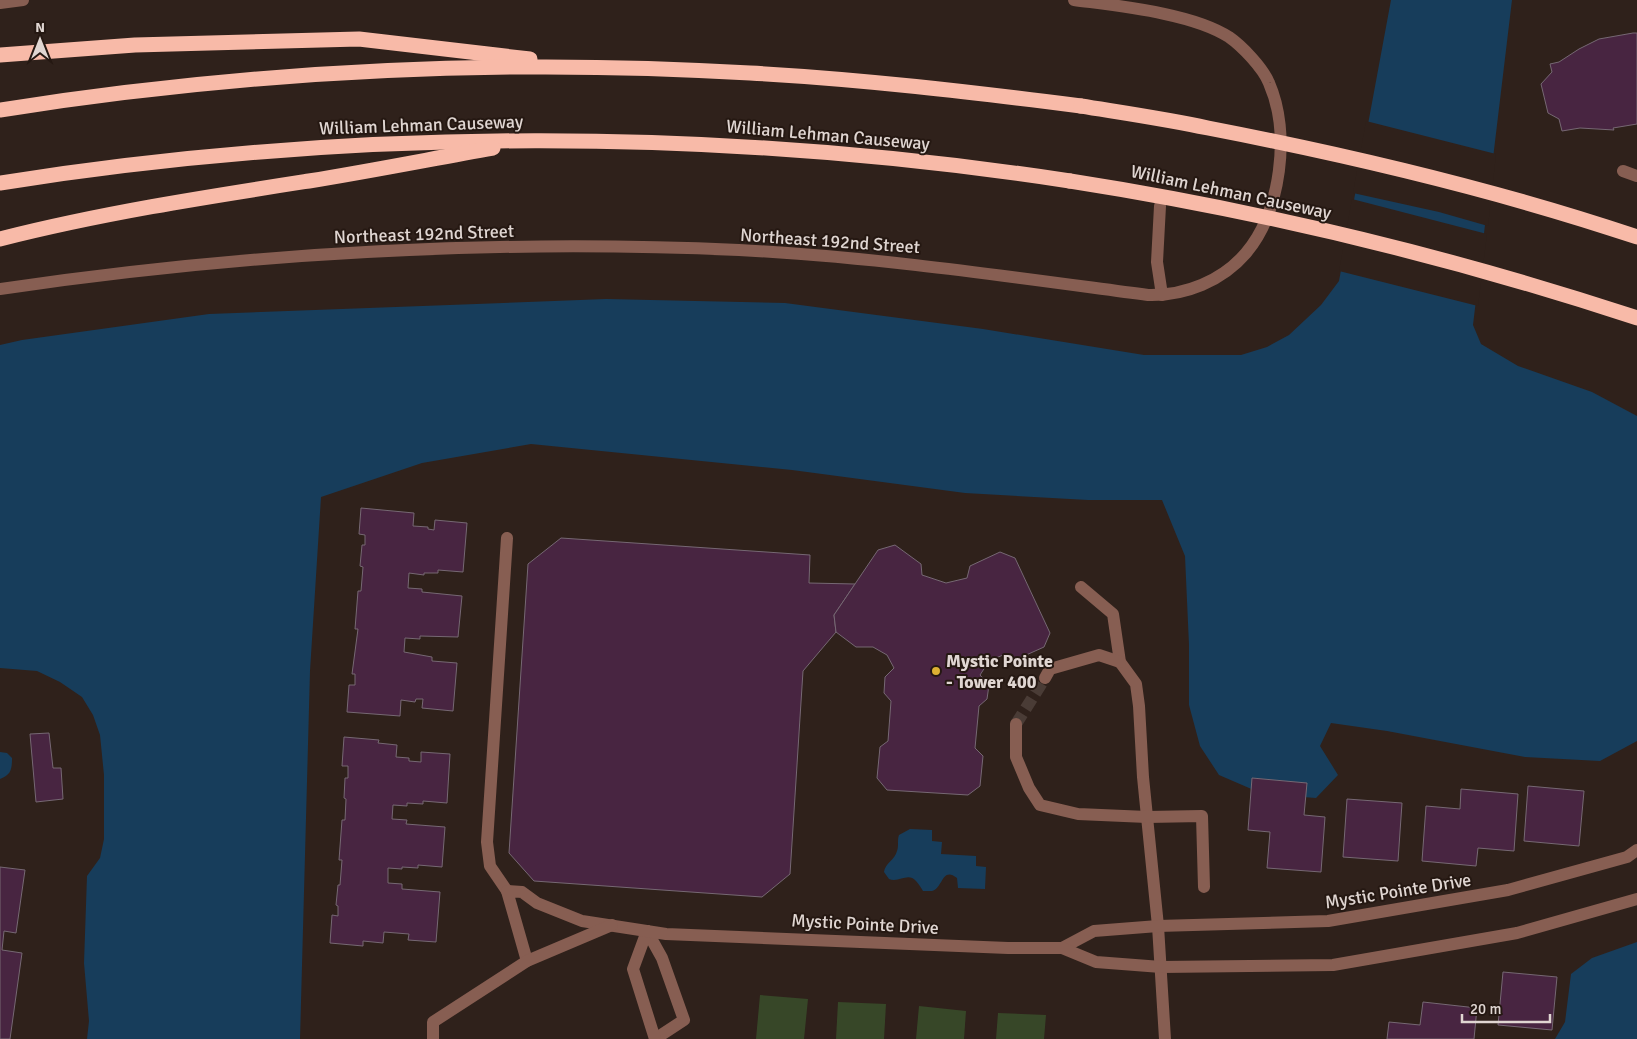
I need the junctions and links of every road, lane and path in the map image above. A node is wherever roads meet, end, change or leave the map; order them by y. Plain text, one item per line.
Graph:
1 (24, 0) edge
2 (1074, 0) edge
3 (0, 3) edge
4 (0, 55) edge
5 (598, 67) junction
6 (0, 110) edge
7 (539, 140) junction
8 (1622, 171) dead end
9 (1637, 176) edge
10 (0, 183) edge
11 (1160, 206) dead end
12 (1637, 237) edge
13 (0, 239) edge
14 (0, 289) edge
15 (1162, 295) junction
16 (1637, 318) edge
17 (508, 538) dead end
18 (1081, 586) dead end
19 (1120, 662) junction
20 (1045, 678) tunnel mouth
21 (1016, 724) tunnel mouth
22 (1147, 817) junction
23 (1637, 850) edge
24 (1204, 887) dead end
25 (508, 891) junction
26 (1637, 899) edge
27 (612, 925) junction
28 (1158, 926) junction
29 (647, 931) junction
30 (1062, 948) junction
31 (527, 960) junction
32 (1161, 967) junction
33 (433, 1039) edge
34 (655, 1039) edge
35 (1165, 1039) edge

1 - 3 street
2 - 15 street, Northeast 192nd Street
4 - 5 highway
5 - 6 highway
5 - 12 highway, bridge
7 - 10 highway, William Lehman Causeway
7 - 13 highway
7 - 16 highway, William Lehman Causeway, bridge
8 - 9 street
11 - 15 street
14 - 15 street, Northeast 192nd Street
17 - 25 street
18 - 19 street
19 - 20 street
19 - 22 street
21 - 22 street
22 - 24 street
22 - 28 street
23 - 28 street, Mystic Pointe Drive
25 - 27 street, Mystic Pointe Drive
25 - 31 street
26 - 32 street, Mystic Pointe Drive
27 - 29 street, Mystic Pointe Drive
27 - 31 street
28 - 30 street, Mystic Pointe Drive
28 - 32 street
29 - 30 street, Mystic Pointe Drive
29 - 34 street
29 - 34 street
30 - 32 street, Mystic Pointe Drive
31 - 33 street
32 - 35 street

